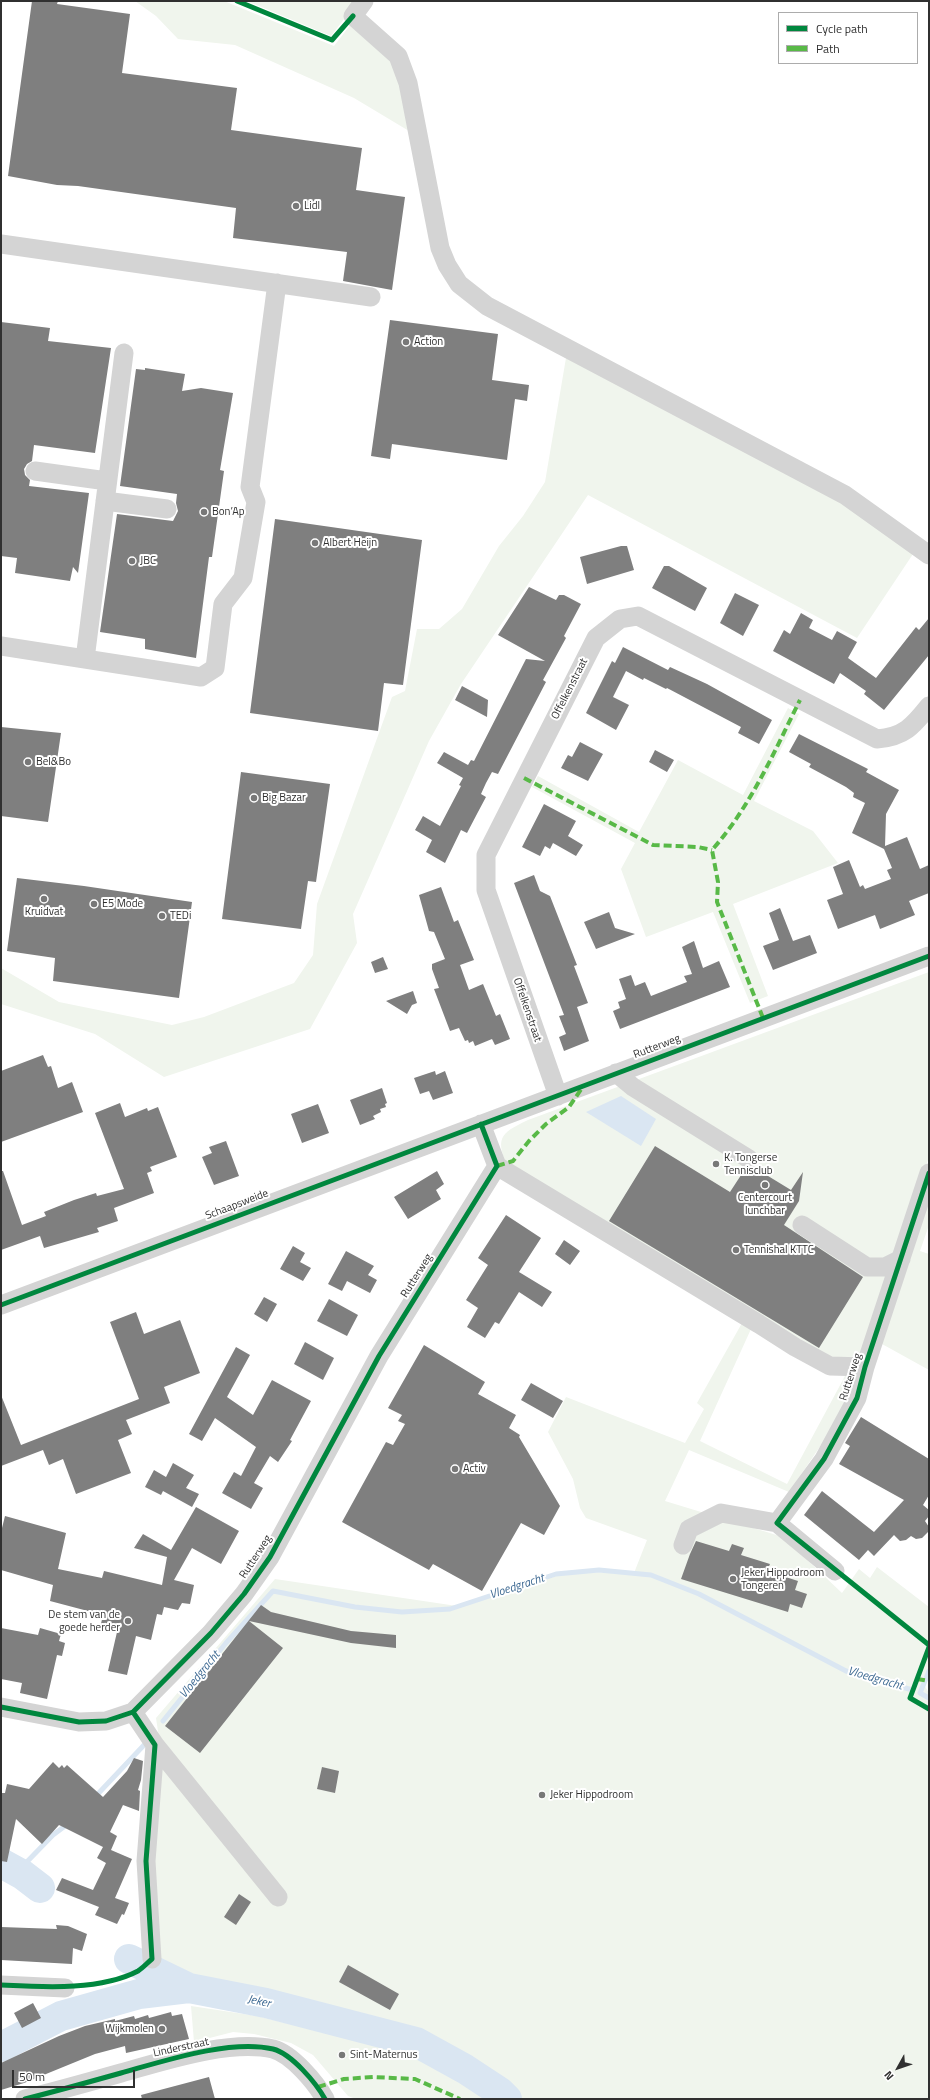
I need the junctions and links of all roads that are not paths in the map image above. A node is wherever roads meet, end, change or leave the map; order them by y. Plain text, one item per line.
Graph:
1 (364, 1) edge
2 (1, 244) edge
3 (277, 283) junction
4 (371, 297) dead end
5 (124, 353) dead end
6 (35, 471) dead end
7 (107, 481) junction
8 (105, 501) junction
9 (167, 509) dead end
10 (929, 555) edge
11 (1, 646) edge
12 (85, 659) junction
13 (929, 706) edge
14 (929, 956) edge
15 (616, 1073) junction
16 (558, 1096) junction
17 (481, 1124) junction
18 (749, 1159) dead end
19 (497, 1166) junction
20 (929, 1173) edge
21 (802, 1225) dead end
22 (901, 1259) junction
23 (1, 1305) edge
24 (865, 1367) junction
25 (778, 1523) junction
26 (683, 1545) dead end
27 (835, 1571) dead end
28 (1, 1707) edge
29 (133, 1712) junction
30 (156, 1745) junction
31 (278, 1898) dead end
32 (152, 1959) dead end
33 (1, 1985) edge
34 (65, 1988) dead end
35 (25, 2099) edge
36 (325, 2099) edge

1 - 10 street
2 - 3 street
3 - 4 street
3 - 12 street
5 - 7 street
6 - 7 street
7 - 8 street
8 - 9 street
8 - 12 street
11 - 12 street
13 - 16 street, Offelkenstraat
14 - 15 street, Rutterweg
15 - 16 street, Rutterweg
15 - 18 street
16 - 17 street, Rutterweg
17 - 19 street
17 - 23 street, Schaapsweide
19 - 24 street
19 - 29 street, Rutterweg
20 - 22 street, Rutterweg
21 - 22 street
22 - 24 street, Rutterweg
24 - 25 street, Rutterweg
25 - 26 street
25 - 27 street
28 - 29 street, Rutterweg
29 - 30 street
30 - 31 street
30 - 32 street
33 - 34 street
35 - 36 street, Linderstraat

